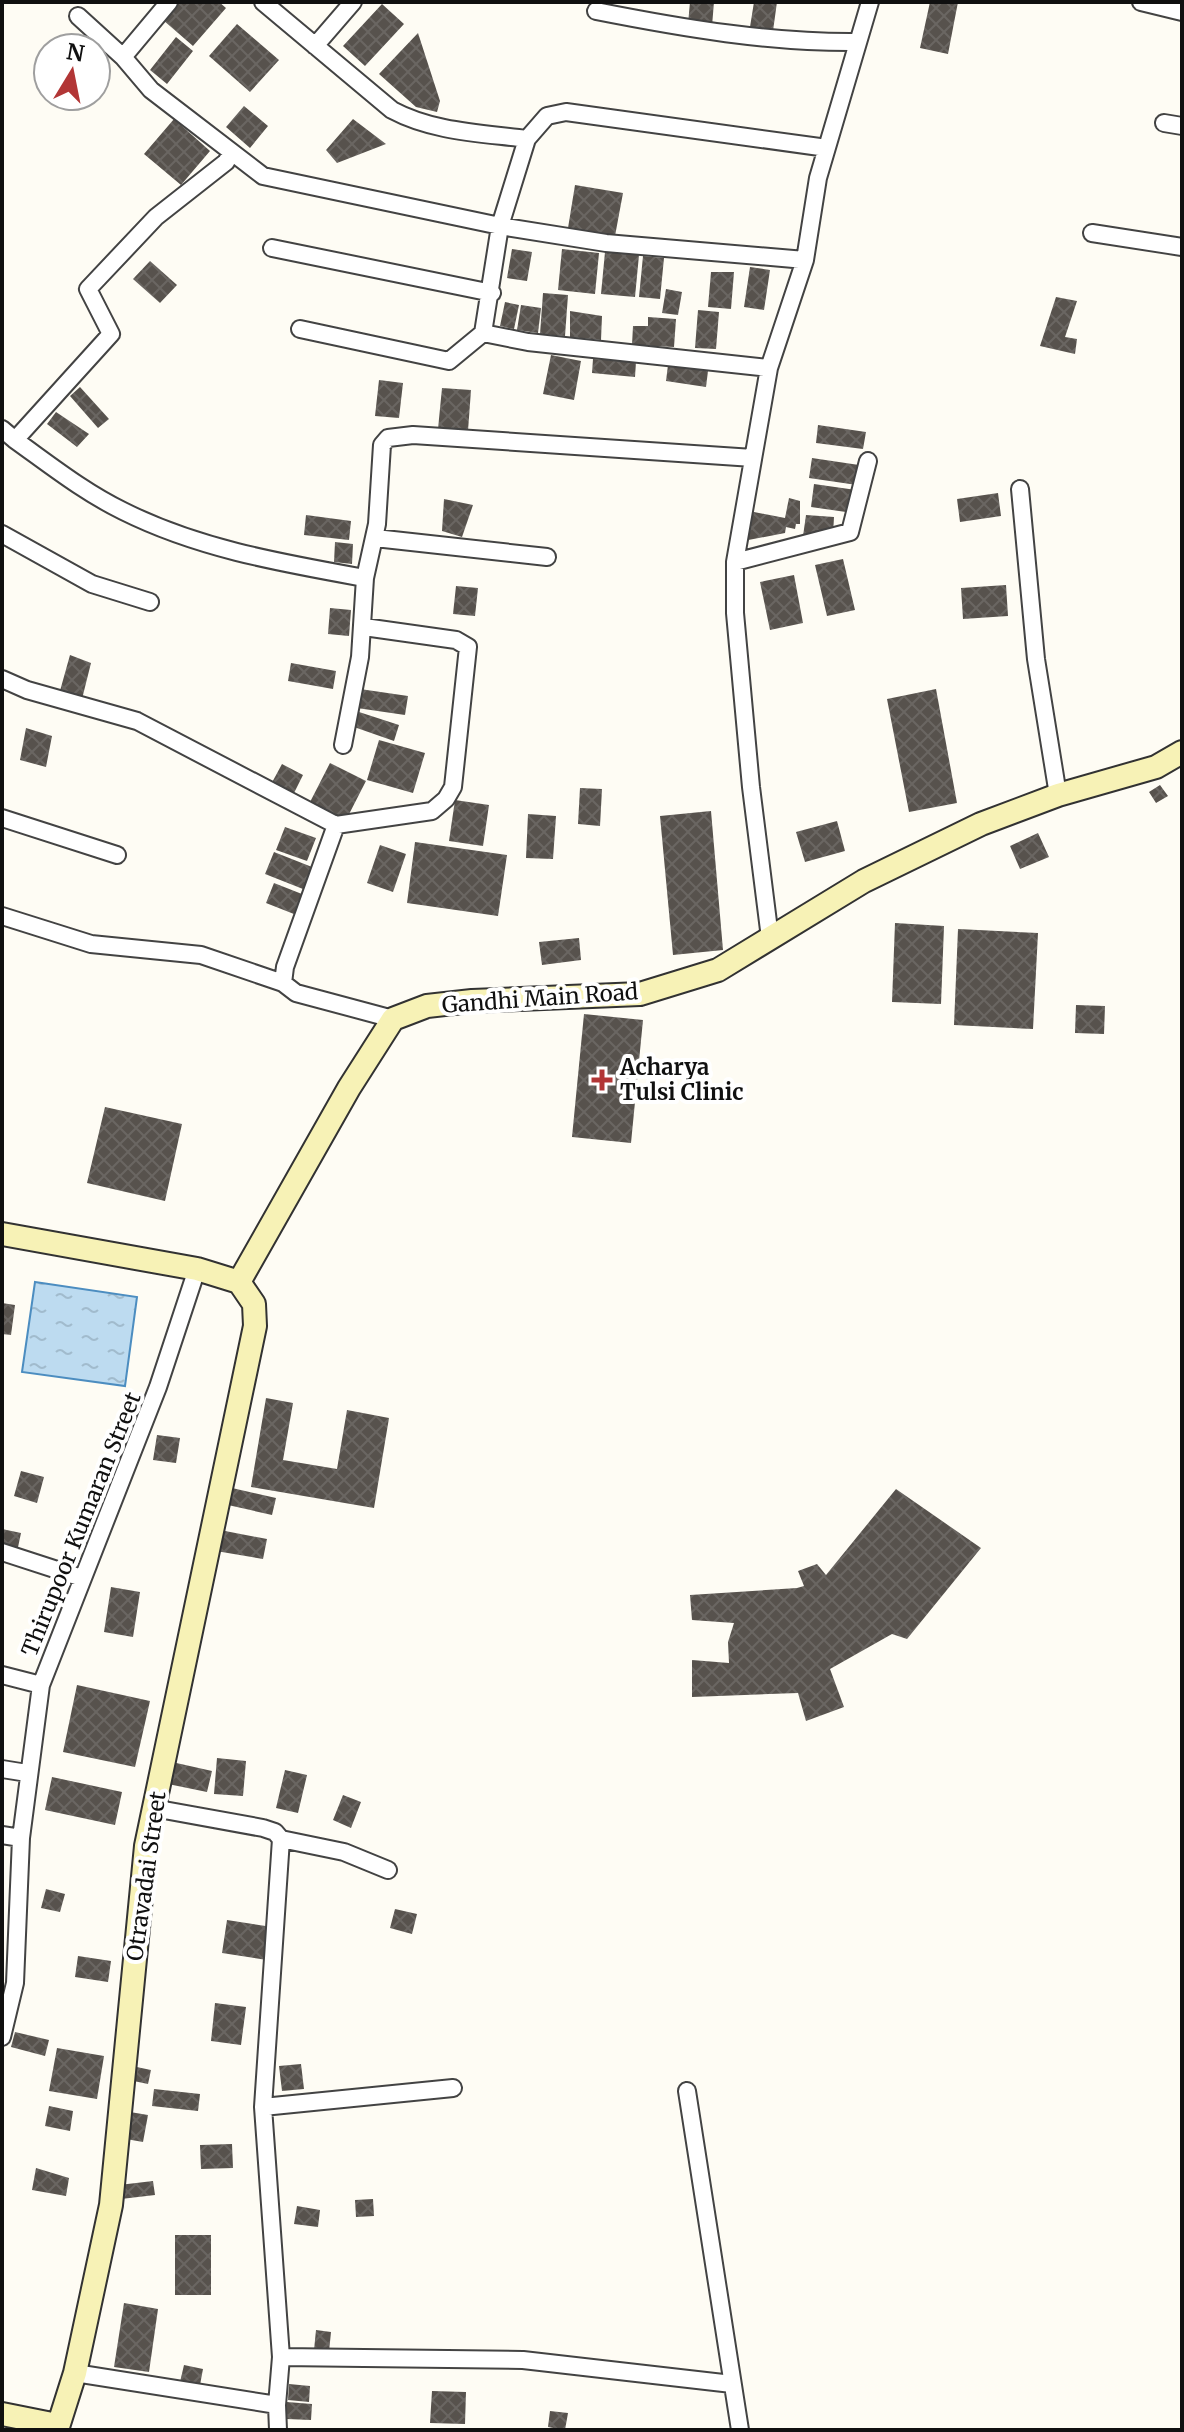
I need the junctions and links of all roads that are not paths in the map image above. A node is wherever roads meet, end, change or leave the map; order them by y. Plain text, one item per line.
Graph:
1 (169, 2) edge
2 (263, 2) edge
3 (353, 2) edge
4 (870, 2) edge
5 (1141, 2) edge
6 (596, 11) dead end
7 (1182, 12) edge
8 (78, 16) dead end
9 (858, 42) junction
10 (315, 46) junction
11 (123, 57) junction
12 (1164, 123) dead end
13 (1182, 126) edge
14 (527, 139) junction
15 (827, 148) junction
16 (232, 152) junction
17 (500, 226) junction
18 (1092, 233) dead end
19 (1182, 247) edge
20 (272, 248) dead end
21 (805, 260) junction
22 (492, 293) junction
23 (300, 329) dead end
24 (483, 333) junction
25 (769, 368) junction
26 (9, 435) edge
27 (753, 458) junction
28 (868, 461) dead end
29 (1020, 489) dead end
30 (2, 534) edge
31 (375, 538) junction
32 (547, 557) dead end
33 (735, 562) junction
34 (365, 578) junction
35 (150, 602) dead end
36 (364, 627) junction
37 (2, 679) edge
38 (343, 745) dead end
39 (1182, 752) edge
40 (1058, 795) junction
41 (2, 818) edge
42 (336, 825) junction
43 (117, 855) dead end
44 (2, 916) edge
45 (770, 938) junction
46 (283, 983) junction
47 (393, 1019) junction
48 (2, 1234) edge
49 (197, 1269) junction
50 (239, 1282) junction
51 (2, 1552) edge
52 (82, 1578) junction
53 (2, 1675) edge
54 (41, 1685) junction
55 (2, 1769) edge
56 (27, 1773) junction
57 (153, 1808) junction
58 (2, 1835) edge
59 (21, 1838) junction
60 (281, 1839) junction
61 (388, 1870) dead end
62 (2, 2037) edge
63 (453, 2088) dead end
64 (687, 2091) dead end
65 (263, 2107) junction
66 (281, 2357) junction
67 (75, 2373) junction
68 (732, 2384) junction
69 (277, 2405) junction
70 (2, 2414) edge
71 (57, 2428) edge
72 (278, 2430) edge
73 (740, 2430) edge

1 - 11 street
2 - 10 street
3 - 10 street
4 - 9 street
5 - 7 street
6 - 9 street
8 - 11 street
9 - 15 street
10 - 14 street
11 - 16 street
12 - 13 street
14 - 15 street
14 - 17 street
15 - 21 street
16 - 17 street
16 - 26 street
17 - 21 street
17 - 22 street
18 - 19 street
20 - 22 street
21 - 25 street
22 - 24 street
23 - 24 street
24 - 25 street
25 - 27 street
26 - 34 street
27 - 31 street
27 - 33 street
28 - 33 street
29 - 40 street
30 - 35 street
31 - 32 street
31 - 34 street
33 - 45 street
34 - 36 street
36 - 38 street
36 - 42 street
37 - 42 street
39 - 40 street, Gandhi Main Road
40 - 45 street, Gandhi Main Road
41 - 43 street
42 - 46 street
44 - 46 street
45 - 47 street, Gandhi Main Road
46 - 47 street
47 - 50 street
48 - 49 street
49 - 50 street
49 - 52 street, Thirupoor Kumaran Street
50 - 57 street, Otravadai Street
51 - 52 street
52 - 54 street, Thirupoor Kumaran Street
53 - 54 street
54 - 56 street, Thirupoor Kumaran Street
55 - 56 street
56 - 59 street, Thirupoor Kumaran Street
57 - 60 street
57 - 67 street, Otravadai Street
58 - 59 street
59 - 62 street, Thirupoor Kumaran Street
60 - 61 street
60 - 65 street
63 - 65 street
64 - 68 street
65 - 66 street
66 - 68 street
66 - 69 street
67 - 69 street
67 - 71 street, Otravadai Street
68 - 73 street
69 - 72 street
70 - 71 street

